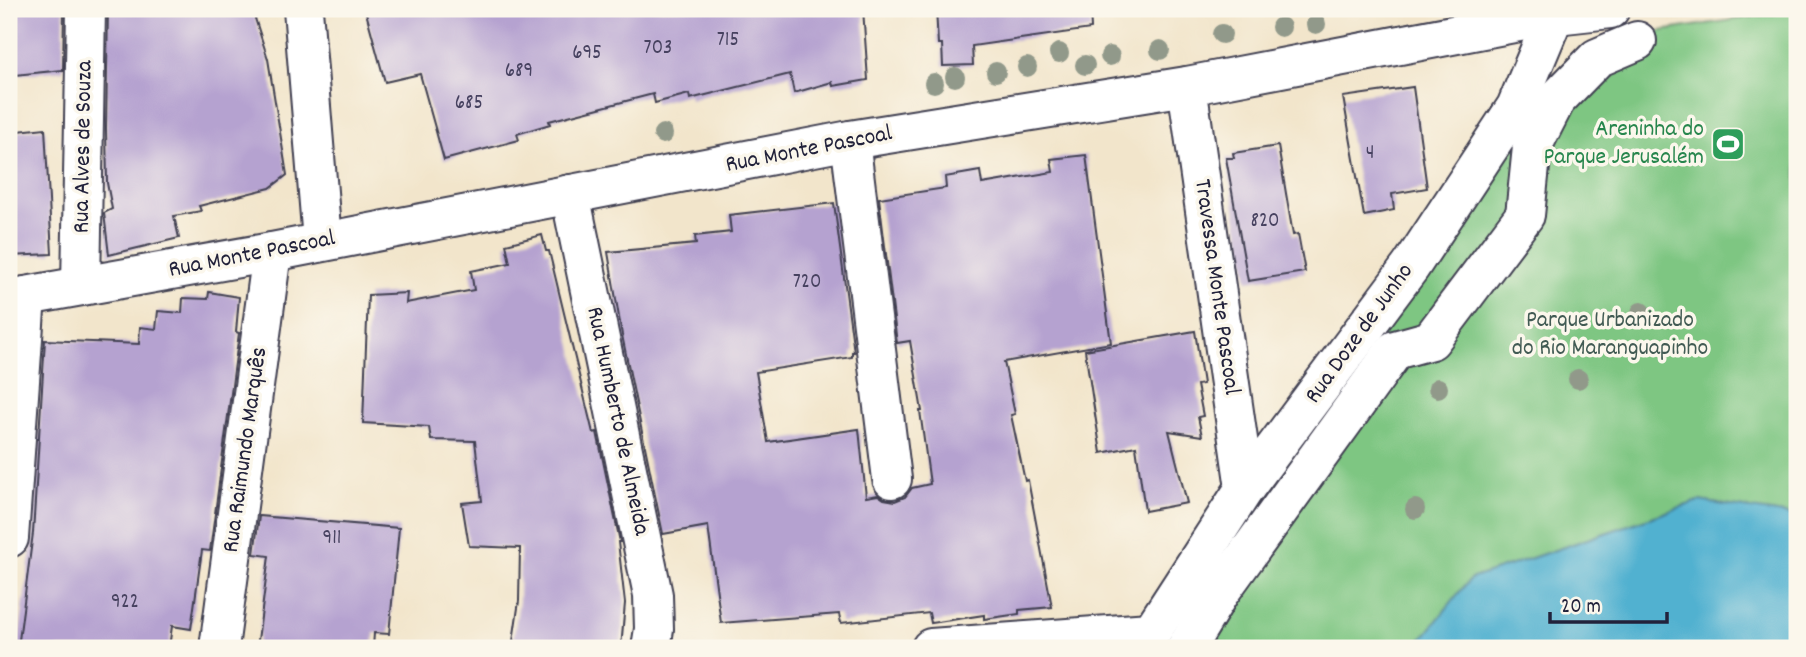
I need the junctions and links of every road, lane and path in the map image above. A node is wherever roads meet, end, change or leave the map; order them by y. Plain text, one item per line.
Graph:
1 (86, 9) edge
2 (303, 9) edge
3 (1610, 9) edge
4 (1557, 12) edge
5 (1637, 41) dead end
6 (1186, 86) junction
7 (849, 140) junction
8 (570, 194) junction
9 (323, 241) junction
10 (272, 252) junction
11 (81, 286) junction
12 (17, 298) edge
13 (892, 479) dead end
14 (1245, 488) junction
15 (9, 538) edge
16 (1146, 640) edge
17 (219, 648) edge
18 (651, 648) edge
19 (931, 648) edge
20 (1186, 648) edge

1 - 11 street, Rua Alves de Souza
2 - 9 street
3 - 4 street, Rua Monte Pascoal
4 - 6 street, Rua Monte Pascoal
4 - 14 street, Rua Doze de Junho
5 - 20 street
6 - 7 street, Rua Monte Pascoal
6 - 14 street, Travessa Monte Pascoal
7 - 8 street, Rua Monte Pascoal
7 - 13 street
8 - 9 street, Rua Monte Pascoal
8 - 18 street, Rua Humberto de Almeida
9 - 10 street, Rua Monte Pascoal
10 - 11 street, Rua Monte Pascoal
10 - 17 street, Rua Raimundo Marquês
11 - 12 street, Rua Monte Pascoal
12 - 15 street
14 - 16 street, Rua Doze de Junho
16 - 19 street

